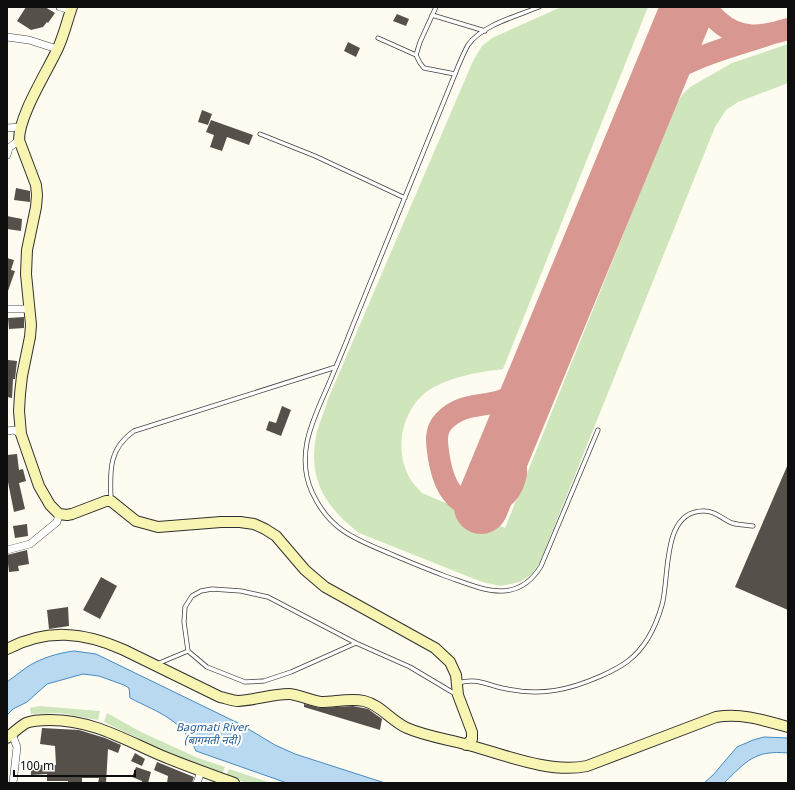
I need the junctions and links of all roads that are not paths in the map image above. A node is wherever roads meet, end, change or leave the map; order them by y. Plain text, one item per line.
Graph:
1 (60, 7) edge
2 (436, 7) edge
3 (539, 7) edge
4 (71, 8) edge
5 (432, 15) junction
6 (485, 31) junction
7 (7, 38) edge
8 (378, 38) dead end
9 (57, 49) junction
10 (416, 55) junction
11 (455, 74) junction
12 (20, 127) junction
13 (7, 128) edge
14 (260, 134) dead end
15 (19, 140) junction
16 (7, 155) edge
17 (405, 198) junction
18 (7, 309) edge
19 (30, 309) junction
20 (336, 367) junction
21 (598, 430) dead end
22 (7, 431) edge
23 (21, 434) junction
24 (111, 501) junction
25 (59, 514) junction
26 (753, 526) dead end
27 (7, 550) edge
28 (356, 643) junction
29 (7, 649) edge
30 (188, 651) junction
31 (156, 665) junction
32 (457, 683) junction
33 (458, 695) junction
34 (788, 727) edge
35 (9, 736) edge
36 (466, 745) junction
37 (200, 771) junction
38 (13, 783) edge
39 (197, 783) edge
40 (234, 783) edge

1 - 4 street
2 - 5 lane
3 - 6 lane
4 - 9 main road
5 - 6 lane
5 - 10 lane
6 - 11 lane
7 - 9 street
8 - 10 lane
9 - 12 main road
10 - 11 lane
11 - 17 lane
12 - 13 street
12 - 15 main road
14 - 17 lane
15 - 16 street
15 - 19 main road
17 - 20 lane
18 - 19 street
19 - 23 main road
20 - 21 lane
20 - 24 lane
22 - 23 street
23 - 25 main road
24 - 25 main road
24 - 32 main road
25 - 27 street
26 - 32 lane
28 - 30 lane
28 - 30 lane
28 - 33 lane
29 - 31 main road
30 - 31 lane
31 - 36 main road
32 - 33 main road
33 - 36 main road
34 - 36 main road
35 - 37 main road
35 - 38 street
37 - 39 street
37 - 40 main road

